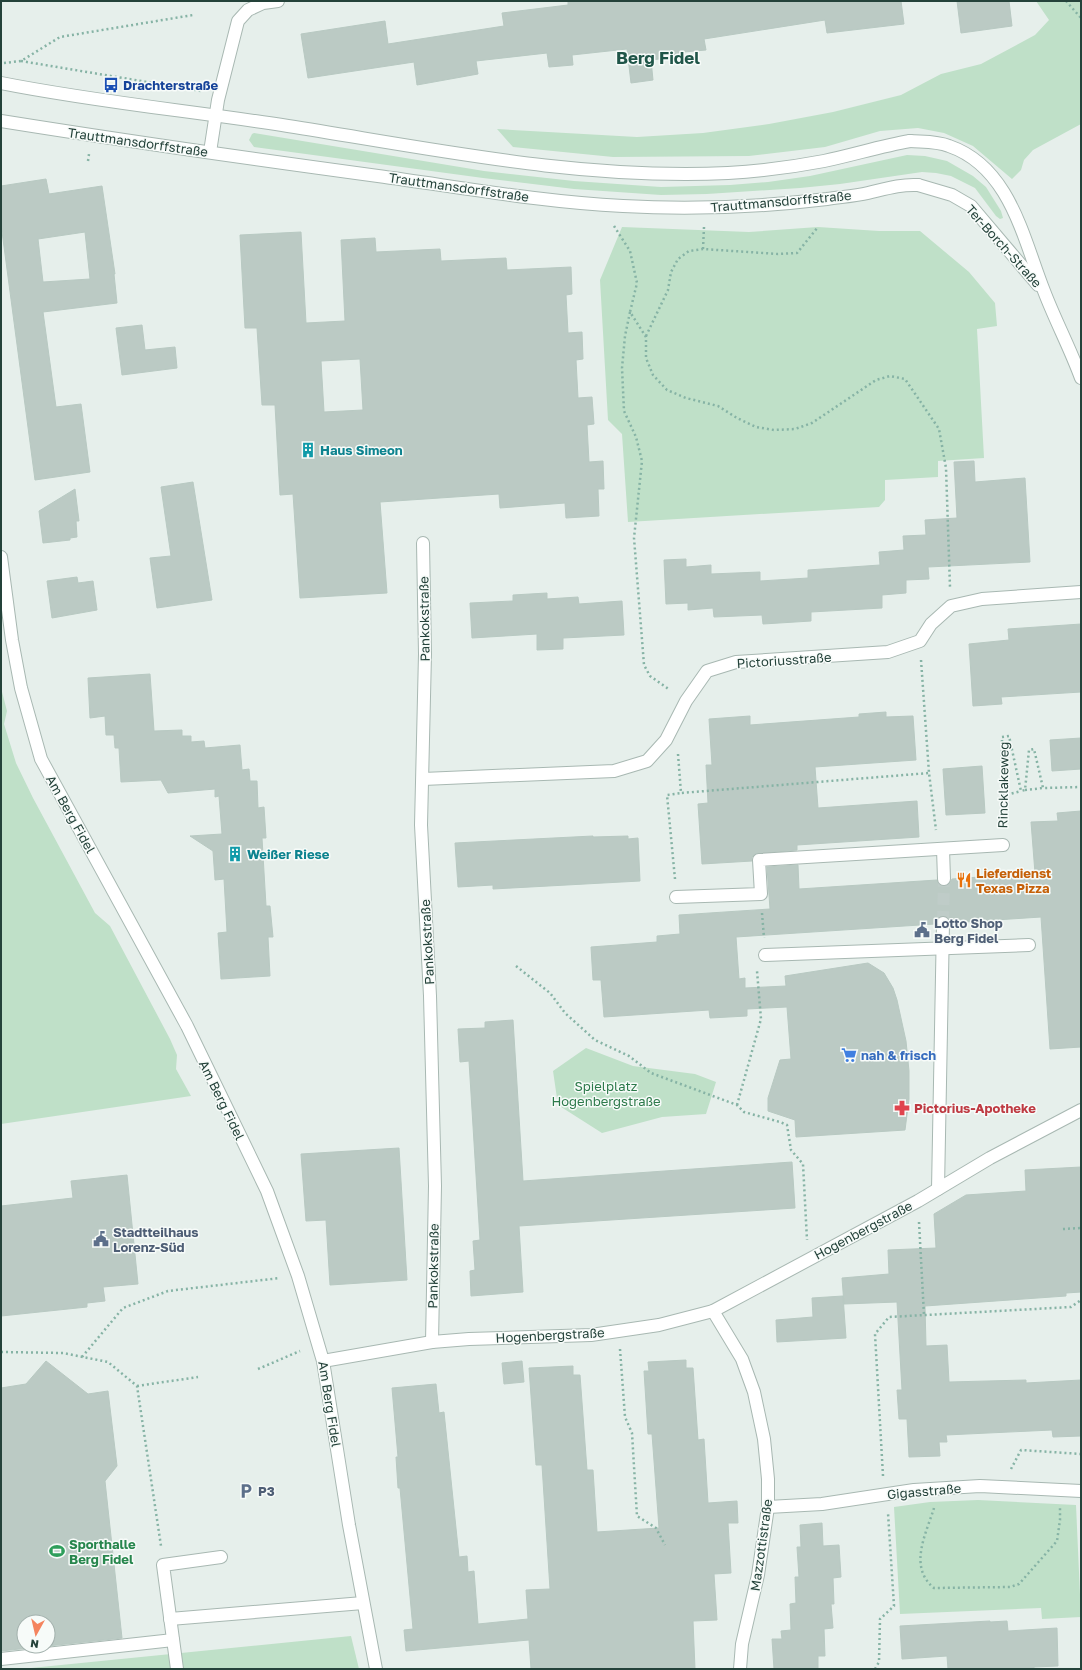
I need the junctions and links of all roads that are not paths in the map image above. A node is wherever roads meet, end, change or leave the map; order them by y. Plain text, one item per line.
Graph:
1 (278, 1) edge
2 (1, 82) edge
3 (215, 114) junction
4 (1, 121) edge
5 (210, 152) junction
6 (918, 185) joint
7 (1044, 292) junction
8 (1075, 346) edge
9 (1081, 378) edge
10 (423, 543) dead end
11 (1, 557) edge
12 (1081, 592) edge
13 (423, 779) junction
14 (1002, 845) road end
15 (941, 850) junction
16 (944, 879) tunnel mouth
17 (676, 898) dead end
18 (943, 924) tunnel mouth
19 (1028, 945) dead end
20 (942, 948) junction
21 (765, 955) road end
22 (1081, 1110) edge
23 (938, 1189) junction
24 (712, 1311) junction
25 (432, 1342) junction
26 (324, 1361) junction
27 (1081, 1491) edge
28 (768, 1507) junction
29 (222, 1557) dead end
30 (363, 1603) junction
31 (170, 1619) junction
32 (174, 1640) junction
33 (1, 1659) edge
34 (178, 1669) edge
35 (376, 1669) edge
36 (740, 1669) edge

1 - 3 street
2 - 3 street
3 - 5 street
3 - 7 street, Ter-Borch-Straße
4 - 5 street, Trauttmansdorffstraße
5 - 6 street, Trauttmansdorffstraße
6 - 7 street, Ter-Borch-Straße
7 - 8 street, Ter-Borch-Straße
8 - 9 street, Ter-Borch-Straße
10 - 13 street, Pankokstraße
11 - 26 street, Am Berg Fidel
12 - 13 street, Pictoriusstraße
13 - 25 street, Pankokstraße
14 - 15 street, Rincklakeweg
15 - 16 street
15 - 17 street, Rincklakeweg
18 - 20 street
19 - 20 street
20 - 21 street
20 - 23 street
22 - 23 street, Hogenbergstraße
23 - 24 street, Hogenbergstraße
24 - 25 street, Hogenbergstraße
24 - 28 street, Mazzottistraße
25 - 26 street, Hogenbergstraße
26 - 30 street, Am Berg Fidel
27 - 28 street, Gigasstraße
28 - 36 street, Mazzottistraße
29 - 31 street
30 - 31 street
30 - 35 street, Am Berg Fidel
31 - 32 street
32 - 33 street
32 - 34 street

